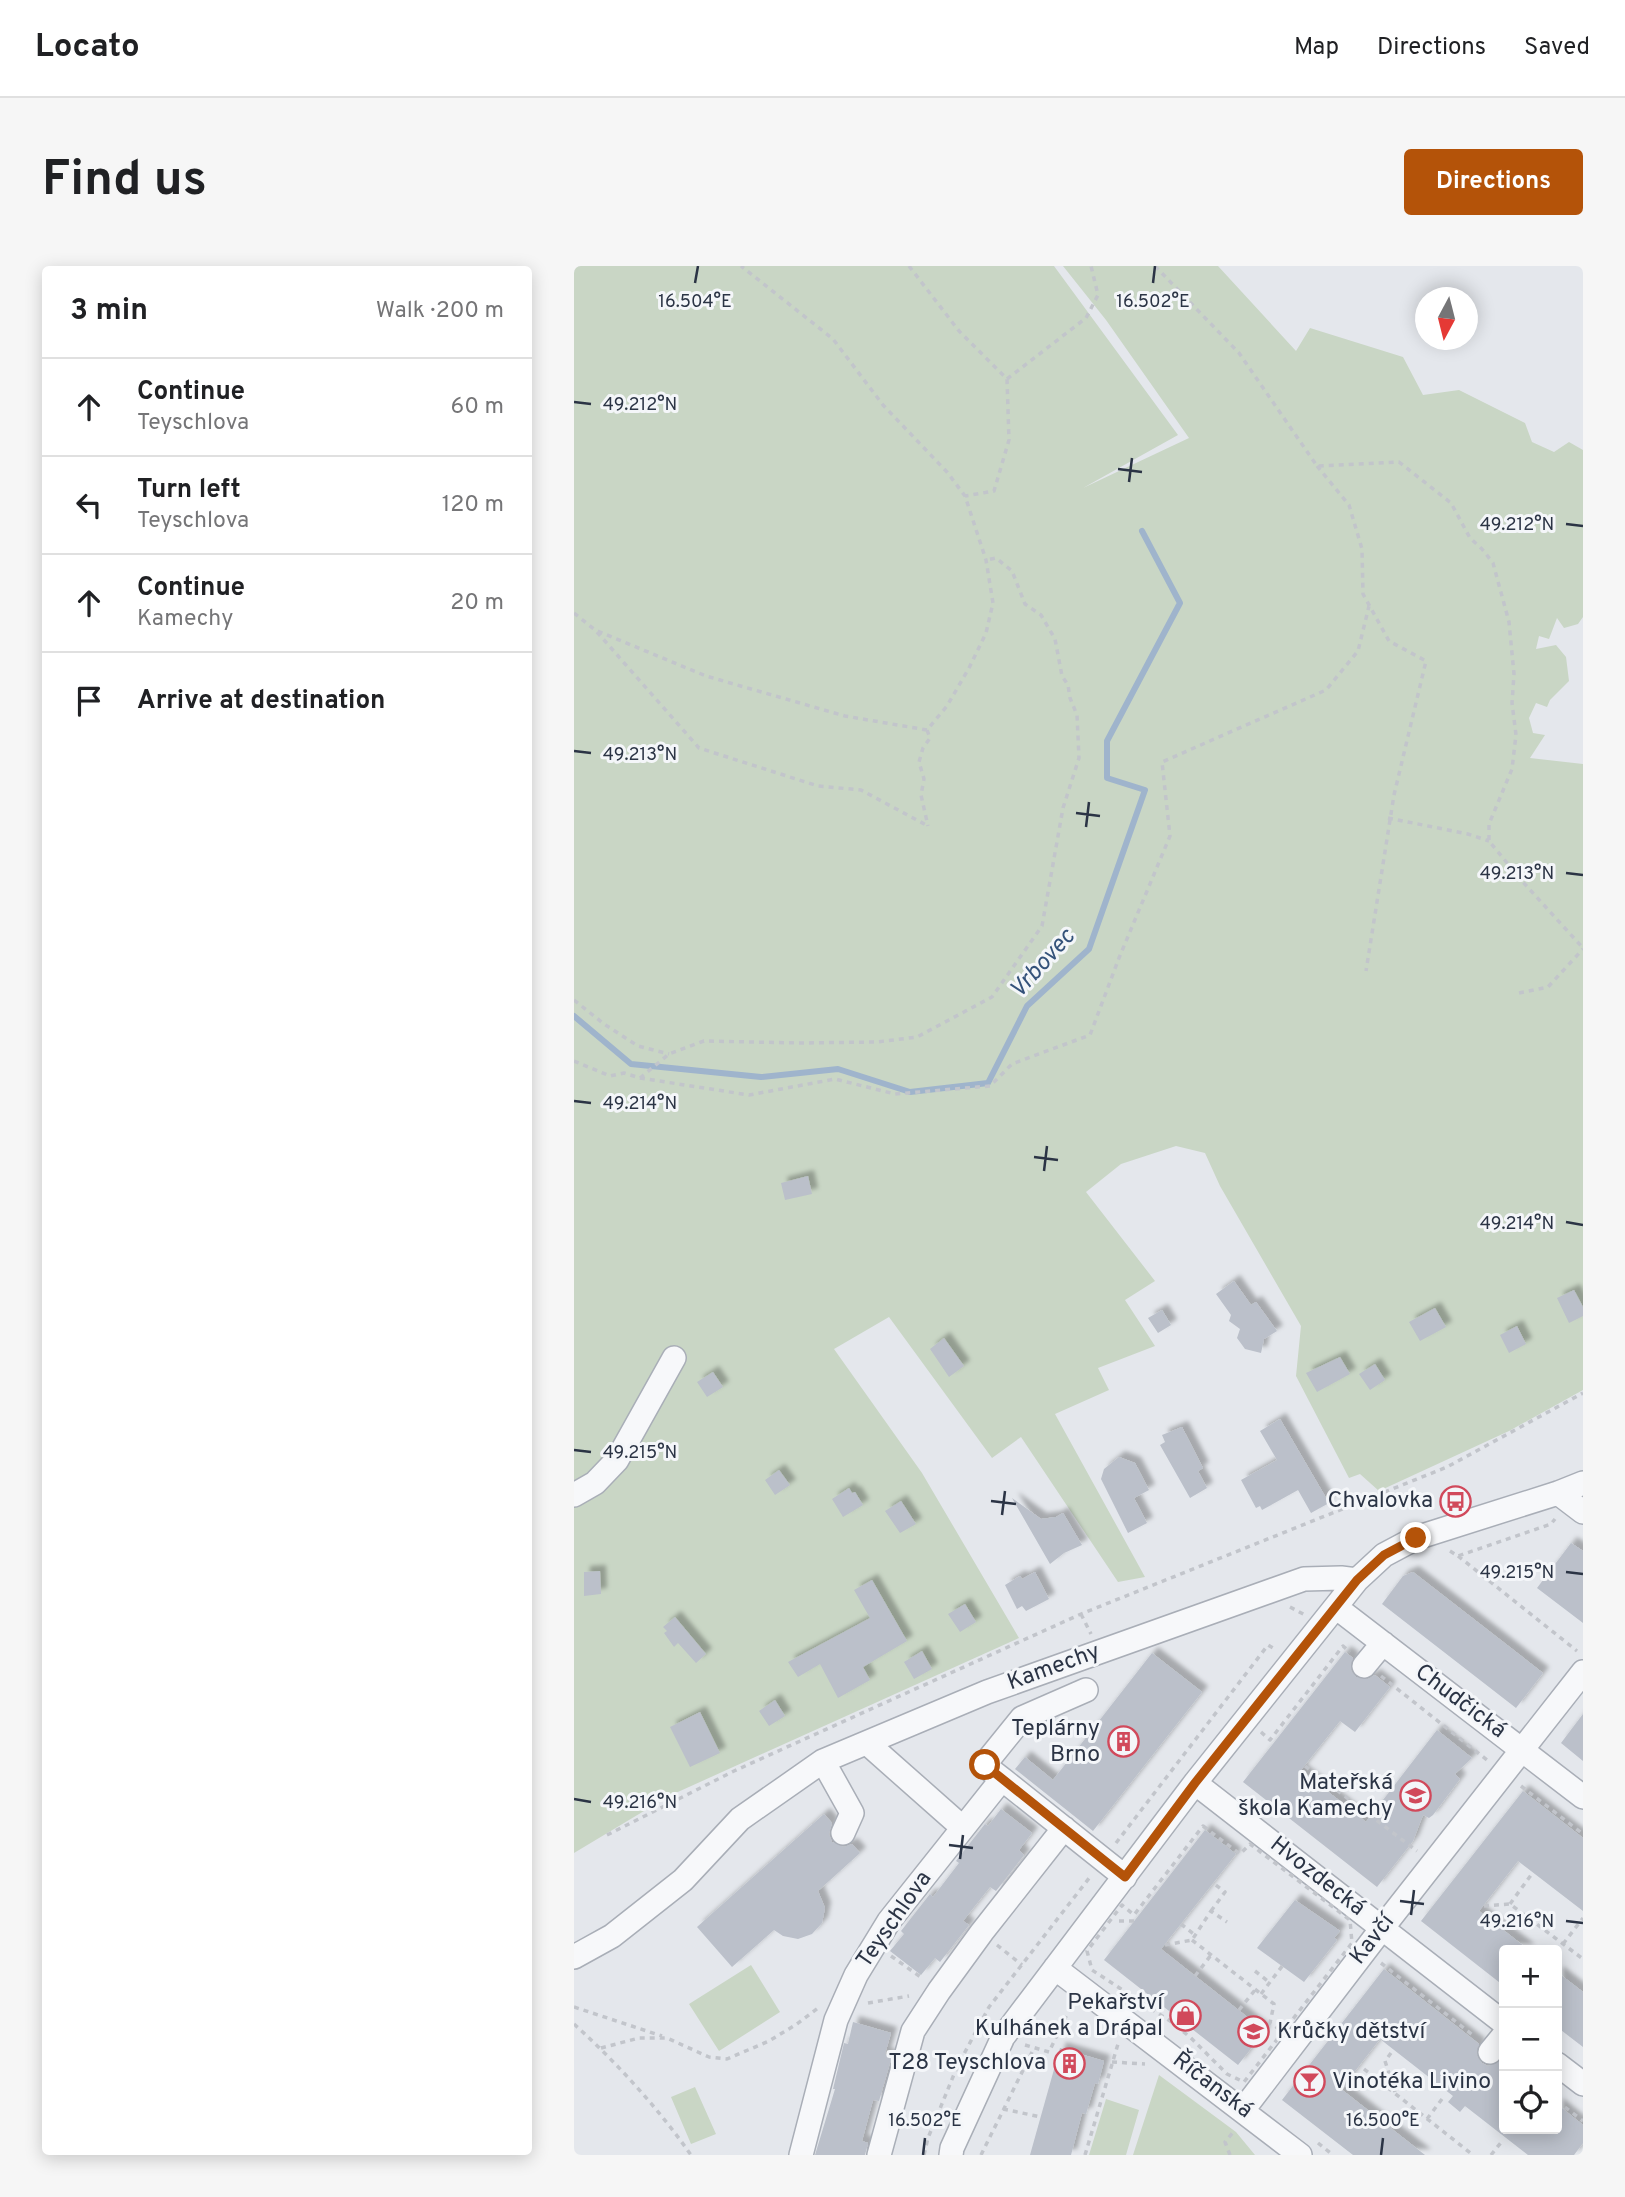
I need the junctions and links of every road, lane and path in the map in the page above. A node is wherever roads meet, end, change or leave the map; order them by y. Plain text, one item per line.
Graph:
1 (741, 266) edge
2 (909, 266) edge
3 (1091, 266) edge
4 (1155, 266) edge
5 (1007, 379) junction
6 (1317, 466) junction
7 (965, 496) junction
8 (986, 560) junction
9 (1369, 606) junction
10 (574, 613) edge
11 (595, 630) junction
12 (927, 730) junction
13 (1389, 818) junction
14 (1489, 841) junction
15 (1583, 949) edge
16 (1366, 971) dead end
17 (1519, 993) dead end
18 (574, 1000) edge
19 (669, 1054) junction
20 (574, 1061) edge
21 (640, 1078) junction
22 (674, 1358) dead end
23 (1583, 1393) edge
24 (1583, 1483) edge
25 (1558, 1493) junction
26 (574, 1495) edge
27 (1573, 1514) edge
28 (1443, 1546) dead end
29 (1458, 1556) junction
30 (1357, 1580) junction
31 (1337, 1608) junction
32 (1383, 1643) junction
33 (1583, 1647) edge
34 (1364, 1665) junction
35 (1583, 1672) edge
36 (1086, 1690) dead end
37 (1259, 1731) dead end
38 (867, 1742) junction
39 (1522, 1749) junction
40 (823, 1761) junction
41 (1305, 1766) dead end
42 (1504, 1772) junction
43 (1002, 1779) junction
44 (1195, 1783) junction
45 (1583, 1797) edge
46 (963, 1828) junction
47 (1064, 1828) junction
48 (842, 1833) dead end
49 (1583, 1834) edge
50 (607, 1835) dead end
51 (1421, 1854) dead end
52 (1531, 1875) dead end
53 (1125, 1877) junction
54 (1213, 1884) dead end
55 (1510, 1904) junction
56 (1484, 1906) dead end
57 (1211, 1911) junction
58 (1134, 1915) junction
59 (1583, 1918) edge
60 (1134, 1921) dead end
61 (1227, 1922) dead end
62 (1181, 1924) dead end
63 (1382, 1927) junction
64 (982, 1932) junction
65 (1194, 1937) junction
66 (876, 1944) junction
67 (1563, 1944) junction
68 (1164, 1945) dead end
69 (1211, 1955) junction
70 (574, 1957) edge
71 (1374, 1957) dead end
72 (1583, 1959) edge
73 (1022, 1965) dead end
74 (1283, 1965) dead end
75 (1055, 1968) junction
76 (1255, 1971) dead end
77 (1195, 1976) dead end
78 (1269, 1982) junction
79 (1256, 1990) junction
80 (939, 1991) junction
81 (1261, 1994) junction
82 (1073, 2002) dead end
83 (574, 2007) edge
84 (844, 2007) junction
85 (1239, 2010) dead end
86 (1499, 2019) edge
87 (574, 2024) edge
88 (1283, 2032) junction
89 (1003, 2037) junction
90 (667, 2038) junction
91 (1120, 2039) dead end
92 (1496, 2046) edge
93 (601, 2048) junction
94 (1034, 2048) junction
95 (1391, 2053) dead end
96 (1112, 2062) junction
97 (1153, 2065) dead end
98 (1562, 2068) edge
99 (1364, 2069) dead end
100 (1375, 2078) junction
101 (1583, 2084) edge
102 (1343, 2086) dead end
103 (1395, 2094) junction
104 (1446, 2095) dead end
105 (1562, 2105) edge
106 (1003, 2109) junction
107 (1041, 2118) dead end
108 (1427, 2119) junction
109 (1239, 2120) junction
110 (1583, 2121) edge
111 (1503, 2140) dead end
112 (1306, 2147) edge
113 (691, 2155) edge
114 (801, 2155) edge
115 (879, 2155) edge
116 (951, 2155) edge
117 (981, 2155) edge
118 (1085, 2155) edge
119 (1230, 2155) edge
120 (1333, 2155) edge
121 (1473, 2155) edge
122 (1491, 2155) edge

1 - 7 path
2 - 5 path
3 - 5 path
4 - 6 path
5 - 7 path
6 - 9 path
6 - 14 path
7 - 8 path
8 - 12 path
8 - 19 path
9 - 13 path
9 - 21 path
10 - 11 path
11 - 12 path
11 - 12 path
13 - 14 path
13 - 16 path
14 - 15 path
15 - 17 path
18 - 19 path
19 - 21 path
20 - 21 path
22 - 26 street
23 - 50 path
24 - 25 street
25 - 27 street
25 - 30 street
27 - 29 path
28 - 29 path
29 - 33 path
30 - 31 street
30 - 38 street, Kamechy
31 - 32 street, Chudčická
31 - 44 street
32 - 34 street
32 - 39 street, Chudčická
34 - 37 path
34 - 42 path
35 - 39 street, Kavčí
36 - 43 street
38 - 40 street, Kamechy
38 - 46 street
39 - 42 street, Kavčí
39 - 45 street, Chudčická
40 - 48 street
40 - 70 street, Kamechy
41 - 51 path
42 - 49 path
42 - 63 street, Kavčí
43 - 46 street, Teyschlova
43 - 47 street
44 - 53 street
44 - 63 street, Hvozdecká
46 - 66 street, Teyschlova
47 - 53 street
47 - 64 street
52 - 55 path
53 - 75 street
54 - 57 path
55 - 56 path
55 - 67 path
57 - 61 path
57 - 65 path
58 - 60 path
58 - 88 path
58 - 88 path
59 - 67 path
62 - 65 path
63 - 86 street, Hvozdecká
63 - 109 street, Kavčí
64 - 73 path
64 - 80 street
65 - 68 path
65 - 69 path
66 - 80 path
66 - 84 street, Teyschlova
67 - 72 path
69 - 77 path
69 - 79 path
71 - 92 path
74 - 78 path
75 - 89 street
75 - 109 street, Říčanská
76 - 78 path
78 - 81 path
79 - 81 path
79 - 85 path
80 - 84 path
80 - 115 street
81 - 88 path
82 - 94 path
83 - 90 path
84 - 90 path
84 - 114 street, Teyschlova
87 - 93 path
89 - 94 path
89 - 116 street
90 - 93 path
91 - 96 path
93 - 113 path
94 - 106 path
95 - 103 path
96 - 97 path
96 - 118 path
98 - 101 street
99 - 100 path
100 - 102 path
100 - 103 path
103 - 108 path
104 - 108 path
105 - 110 path
106 - 107 path
106 - 117 path
108 - 121 path
109 - 112 street, Říčanská
109 - 119 path
111 - 122 path
112 - 120 path

